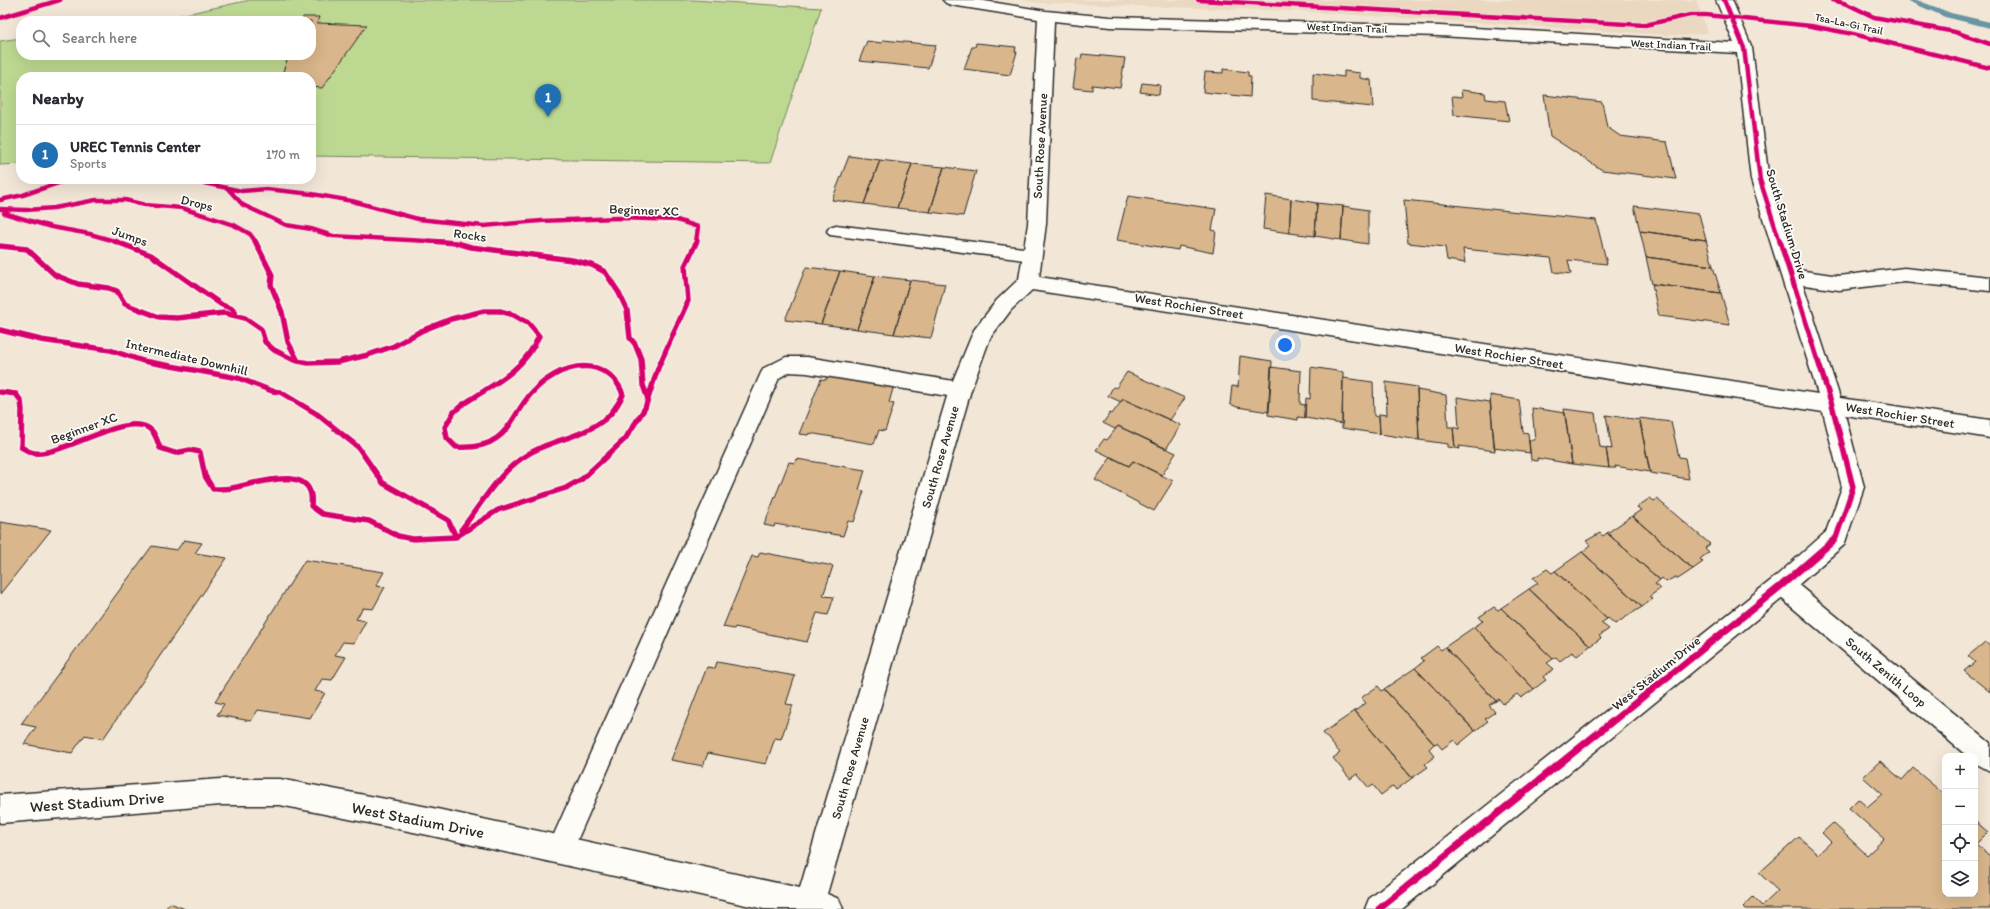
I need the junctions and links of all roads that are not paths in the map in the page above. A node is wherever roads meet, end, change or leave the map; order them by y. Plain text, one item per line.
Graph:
1 (951, 0) edge
2 (1724, 0) edge
3 (1046, 16) junction
4 (1744, 48) junction
5 (836, 231) dead end
6 (1032, 255) junction
7 (1791, 276) junction
8 (1028, 282) junction
9 (1990, 284) edge
10 (960, 390) junction
11 (1832, 405) junction
12 (1990, 429) edge
13 (1782, 585) junction
14 (1990, 759) edge
15 (0, 809) edge
16 (560, 850) junction
17 (820, 907) edge
18 (1379, 909) edge

1 - 3 street, West Indian Trail
2 - 4 street, South Stadium Drive
3 - 4 street, West Indian Trail
3 - 6 street, South Rose Avenue
4 - 7 street, South Stadium Drive
5 - 6 lane
6 - 8 street, South Rose Avenue
7 - 9 lane
7 - 11 street, South Stadium Drive
8 - 10 street, South Rose Avenue
8 - 11 street, West Rochier Street
10 - 16 lane
10 - 17 street, South Rose Avenue
11 - 12 street, West Rochier Street
11 - 13 street, West Stadium Drive
13 - 14 lane, South Zenith Loop
13 - 18 street, West Stadium Drive
15 - 16 street, West Stadium Drive
16 - 17 street, West Stadium Drive

